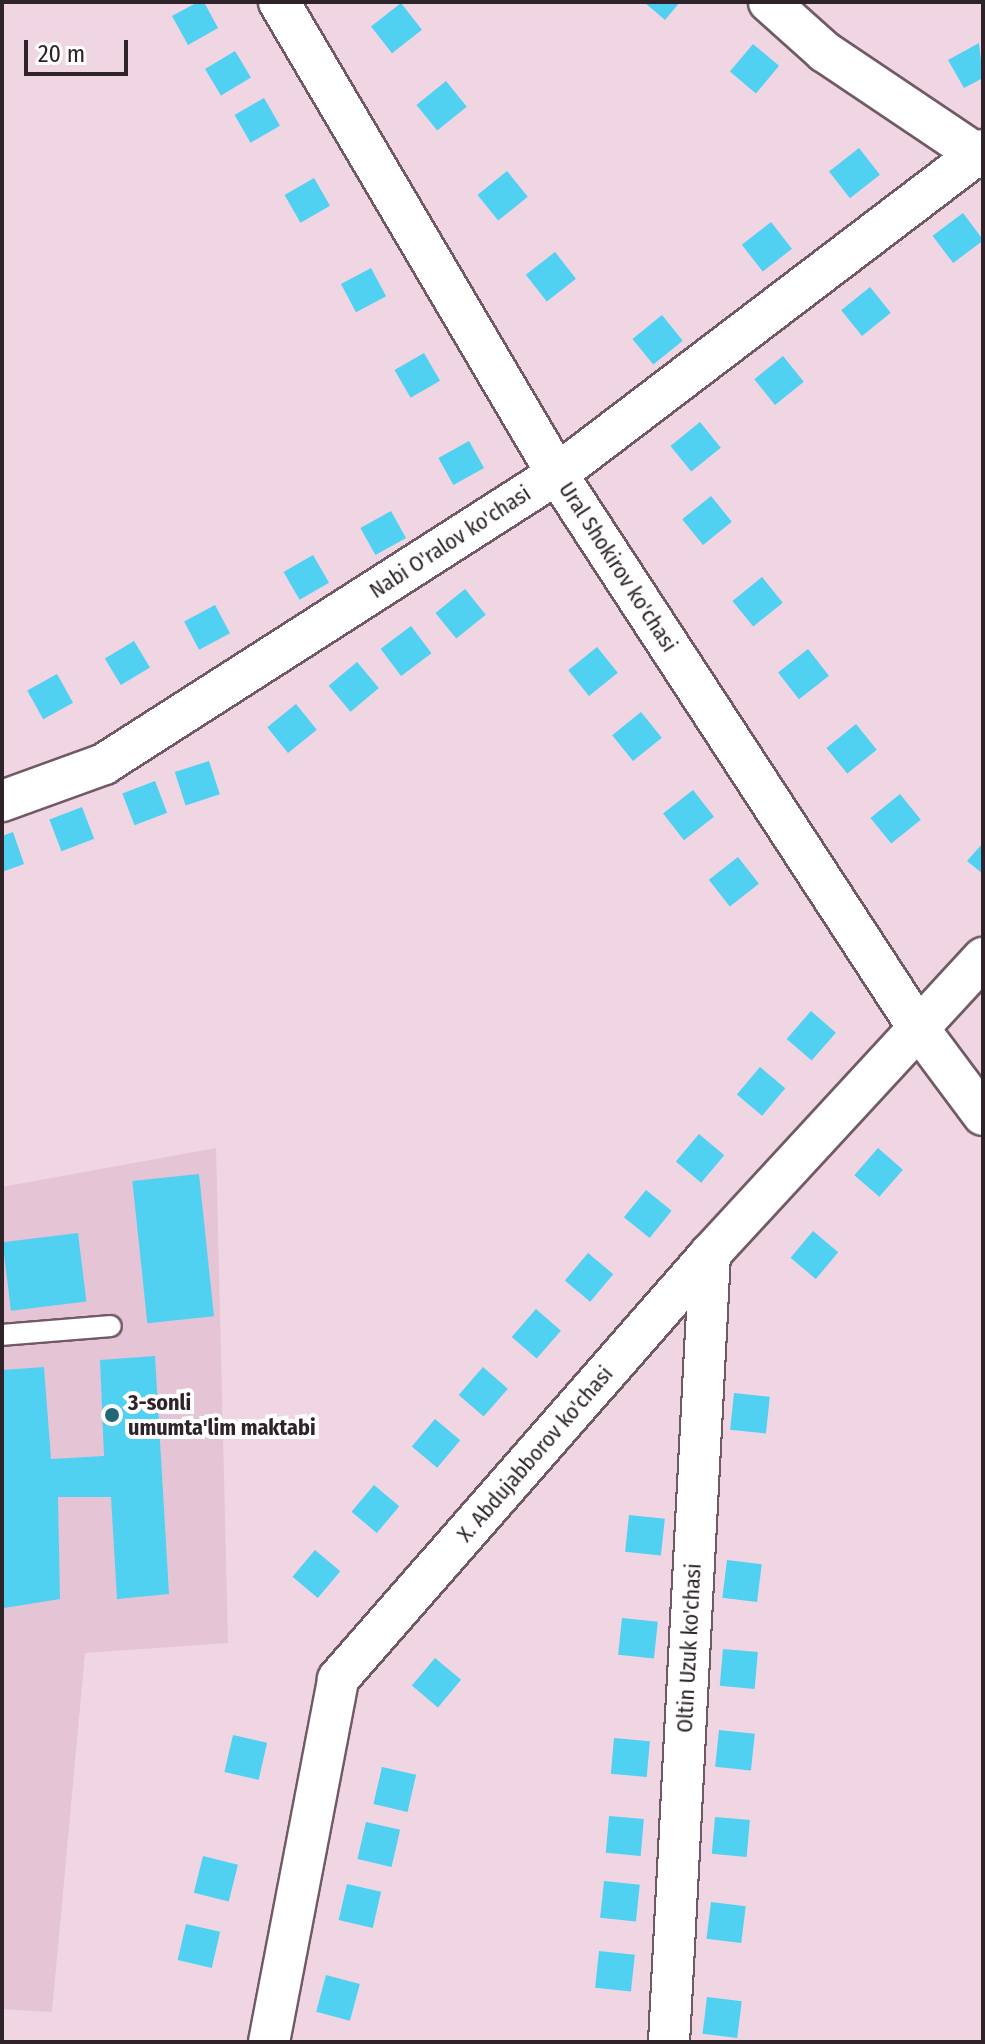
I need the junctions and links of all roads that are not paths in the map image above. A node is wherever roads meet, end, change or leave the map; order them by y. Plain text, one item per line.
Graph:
1 (279, 2) edge
2 (769, 2) edge
3 (981, 154) edge
4 (557, 474) junction
5 (2, 801) edge
6 (983, 958) edge
7 (919, 1029) junction
8 (983, 1115) edge
9 (710, 1254) junction
10 (111, 1326) dead end
11 (2, 1335) edge
12 (269, 2042) edge
13 (669, 2042) edge

1 - 4 street, Ural Shokirov ko'chasi
2 - 3 street
3 - 4 street, Nabi O'ralov ko'chasi
4 - 5 street, Nabi O'ralov ko'chasi
4 - 7 street, Ural Shokirov ko'chasi
6 - 7 street, X. Abdujabborov ko'chasi
7 - 8 street, Ural Shokirov ko'chasi
7 - 9 street, X. Abdujabborov ko'chasi
9 - 12 street, X. Abdujabborov ko'chasi
9 - 13 street, Oltin Uzuk ko'chasi
10 - 11 lane

